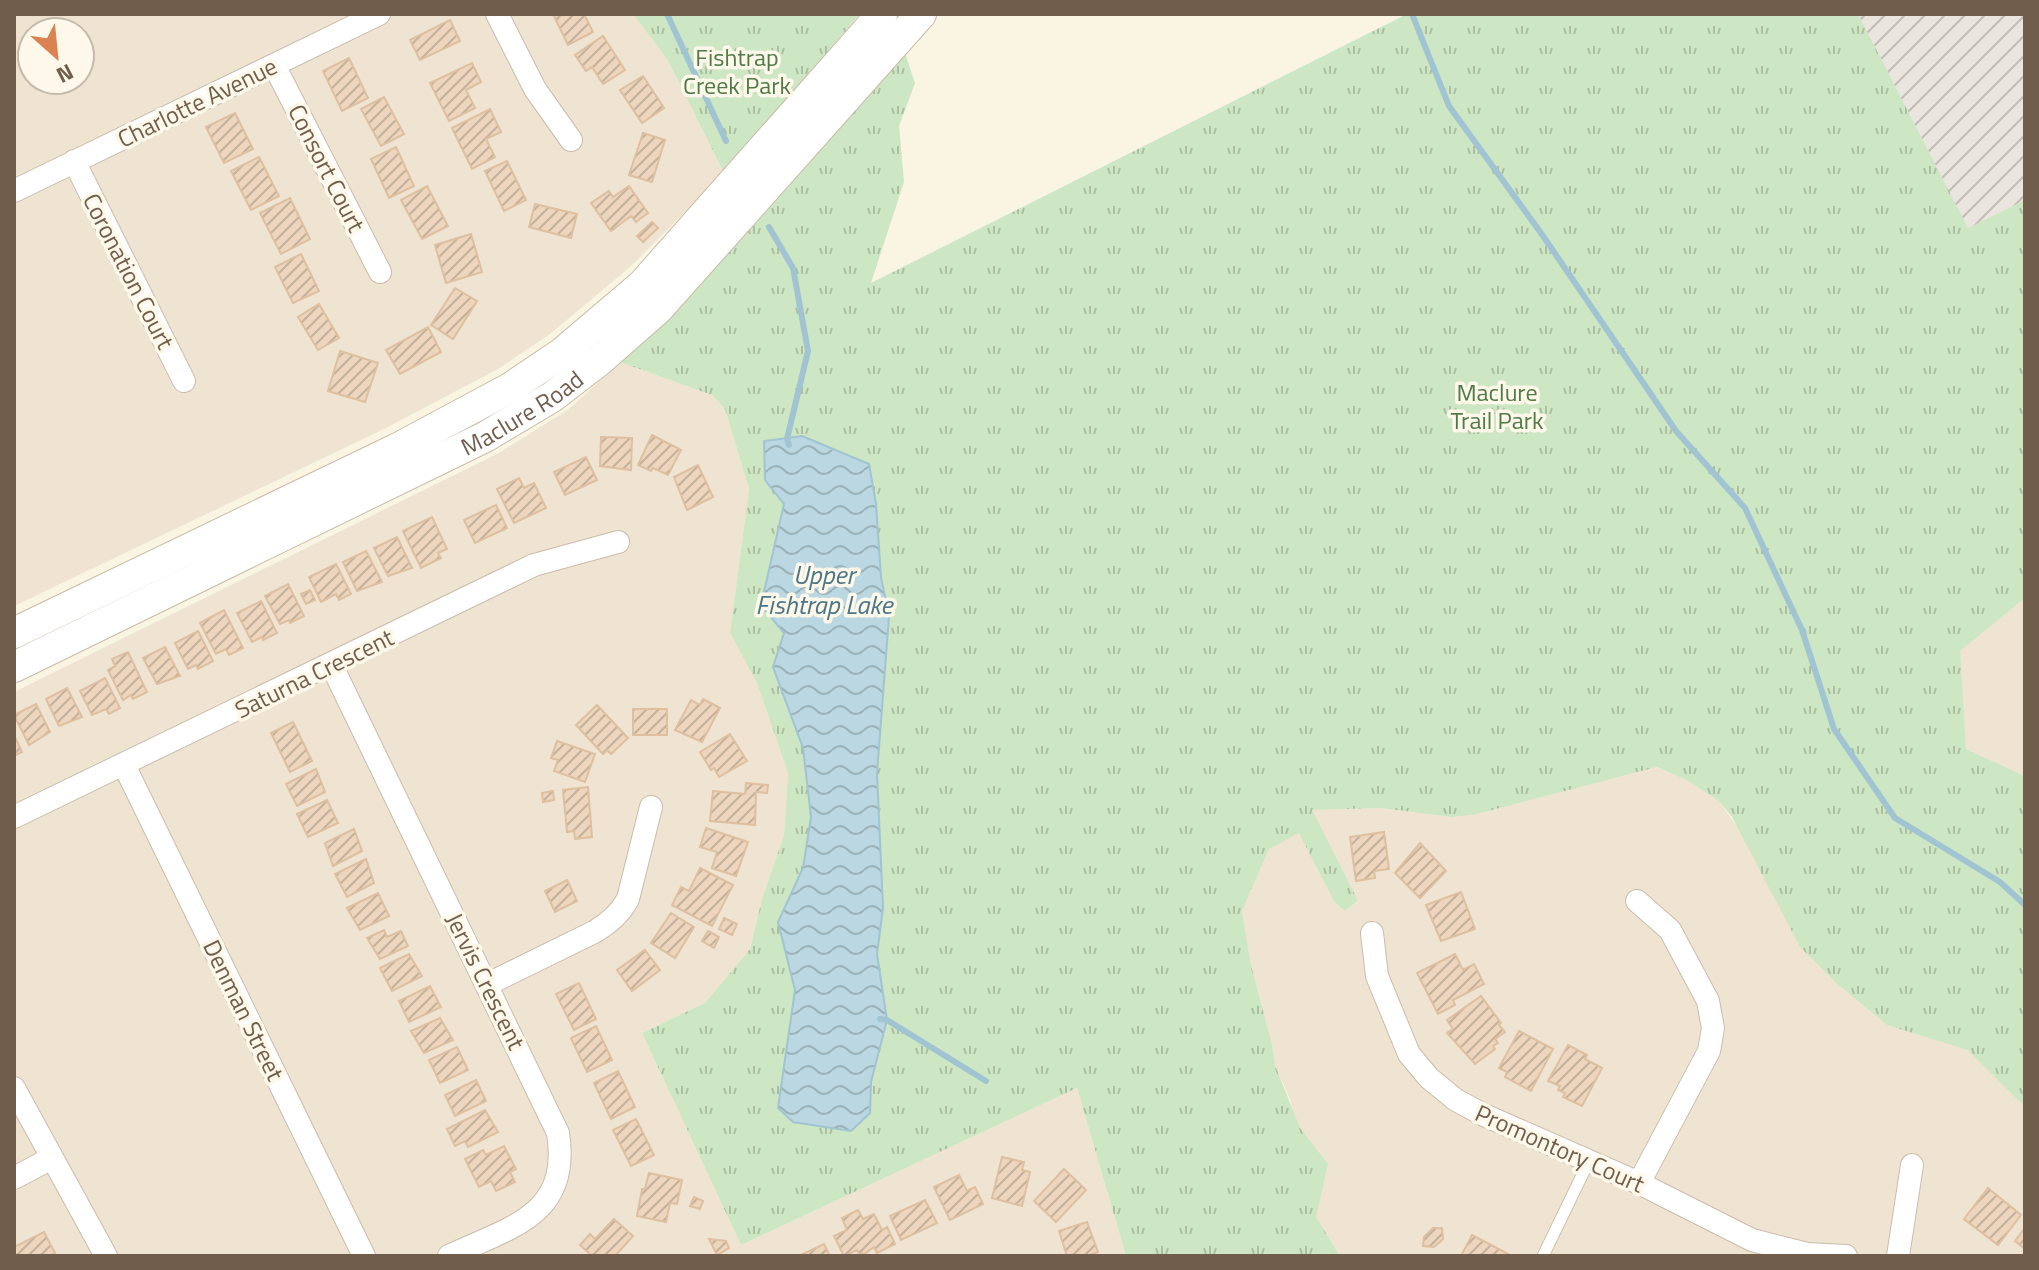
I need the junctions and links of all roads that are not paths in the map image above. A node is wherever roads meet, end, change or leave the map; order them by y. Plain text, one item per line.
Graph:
1 (379, 14) edge
2 (497, 14) edge
3 (882, 14) edge
4 (921, 14) edge
5 (274, 65) junction
6 (571, 140) dead end
7 (74, 161) junction
8 (14, 191) edge
9 (380, 272) dead end
10 (184, 381) dead end
11 (618, 542) dead end
12 (14, 633) edge
13 (331, 664) junction
14 (14, 667) edge
15 (124, 765) junction
16 (651, 807) dead end
17 (14, 817) edge
18 (1637, 901) dead end
19 (1372, 933) dead end
20 (488, 984) junction
21 (14, 1088) edge
22 (52, 1158) junction
23 (1588, 1163) junction
24 (1912, 1165) dead end
25 (14, 1178) edge
26 (1639, 1183) junction
27 (106, 1256) edge
28 (364, 1256) edge
29 (449, 1256) edge
30 (1543, 1256) edge
31 (1846, 1256) edge
32 (1898, 1256) edge

1 - 5 street, Charlotte Avenue
2 - 6 street
3 - 12 main road, Maclure Road
4 - 14 main road, Maclure Road
5 - 7 street, Charlotte Avenue
5 - 9 street, Consort Court
7 - 8 street, Charlotte Avenue
7 - 10 street, Coronation Court
11 - 13 street, Saturna Crescent
13 - 15 street, Saturna Crescent
13 - 20 street, Jervis Crescent
15 - 17 street, Saturna Crescent
15 - 28 street, Denman Street
16 - 20 street
18 - 26 street
19 - 23 street, Promontory Court
20 - 29 street, Jervis Crescent
21 - 22 street
22 - 25 street
22 - 27 street
23 - 26 street, Promontory Court
23 - 30 lane
24 - 32 street
26 - 31 street, Promontory Court

